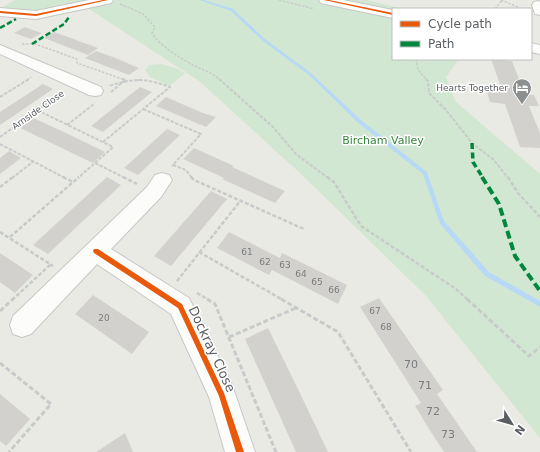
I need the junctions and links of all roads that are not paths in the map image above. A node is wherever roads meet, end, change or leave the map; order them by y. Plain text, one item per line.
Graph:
1 (107, 0) edge
2 (325, 0) edge
3 (0, 12) edge
4 (392, 14) edge
5 (8, 51) edge
6 (95, 90) road end
7 (163, 179) road end
8 (96, 251) junction
9 (22, 325) dead end
10 (240, 452) edge

1 - 3 street
2 - 4 street
5 - 6 street, Arnside Close
7 - 8 street
8 - 9 street
8 - 10 street, Dockray Close

